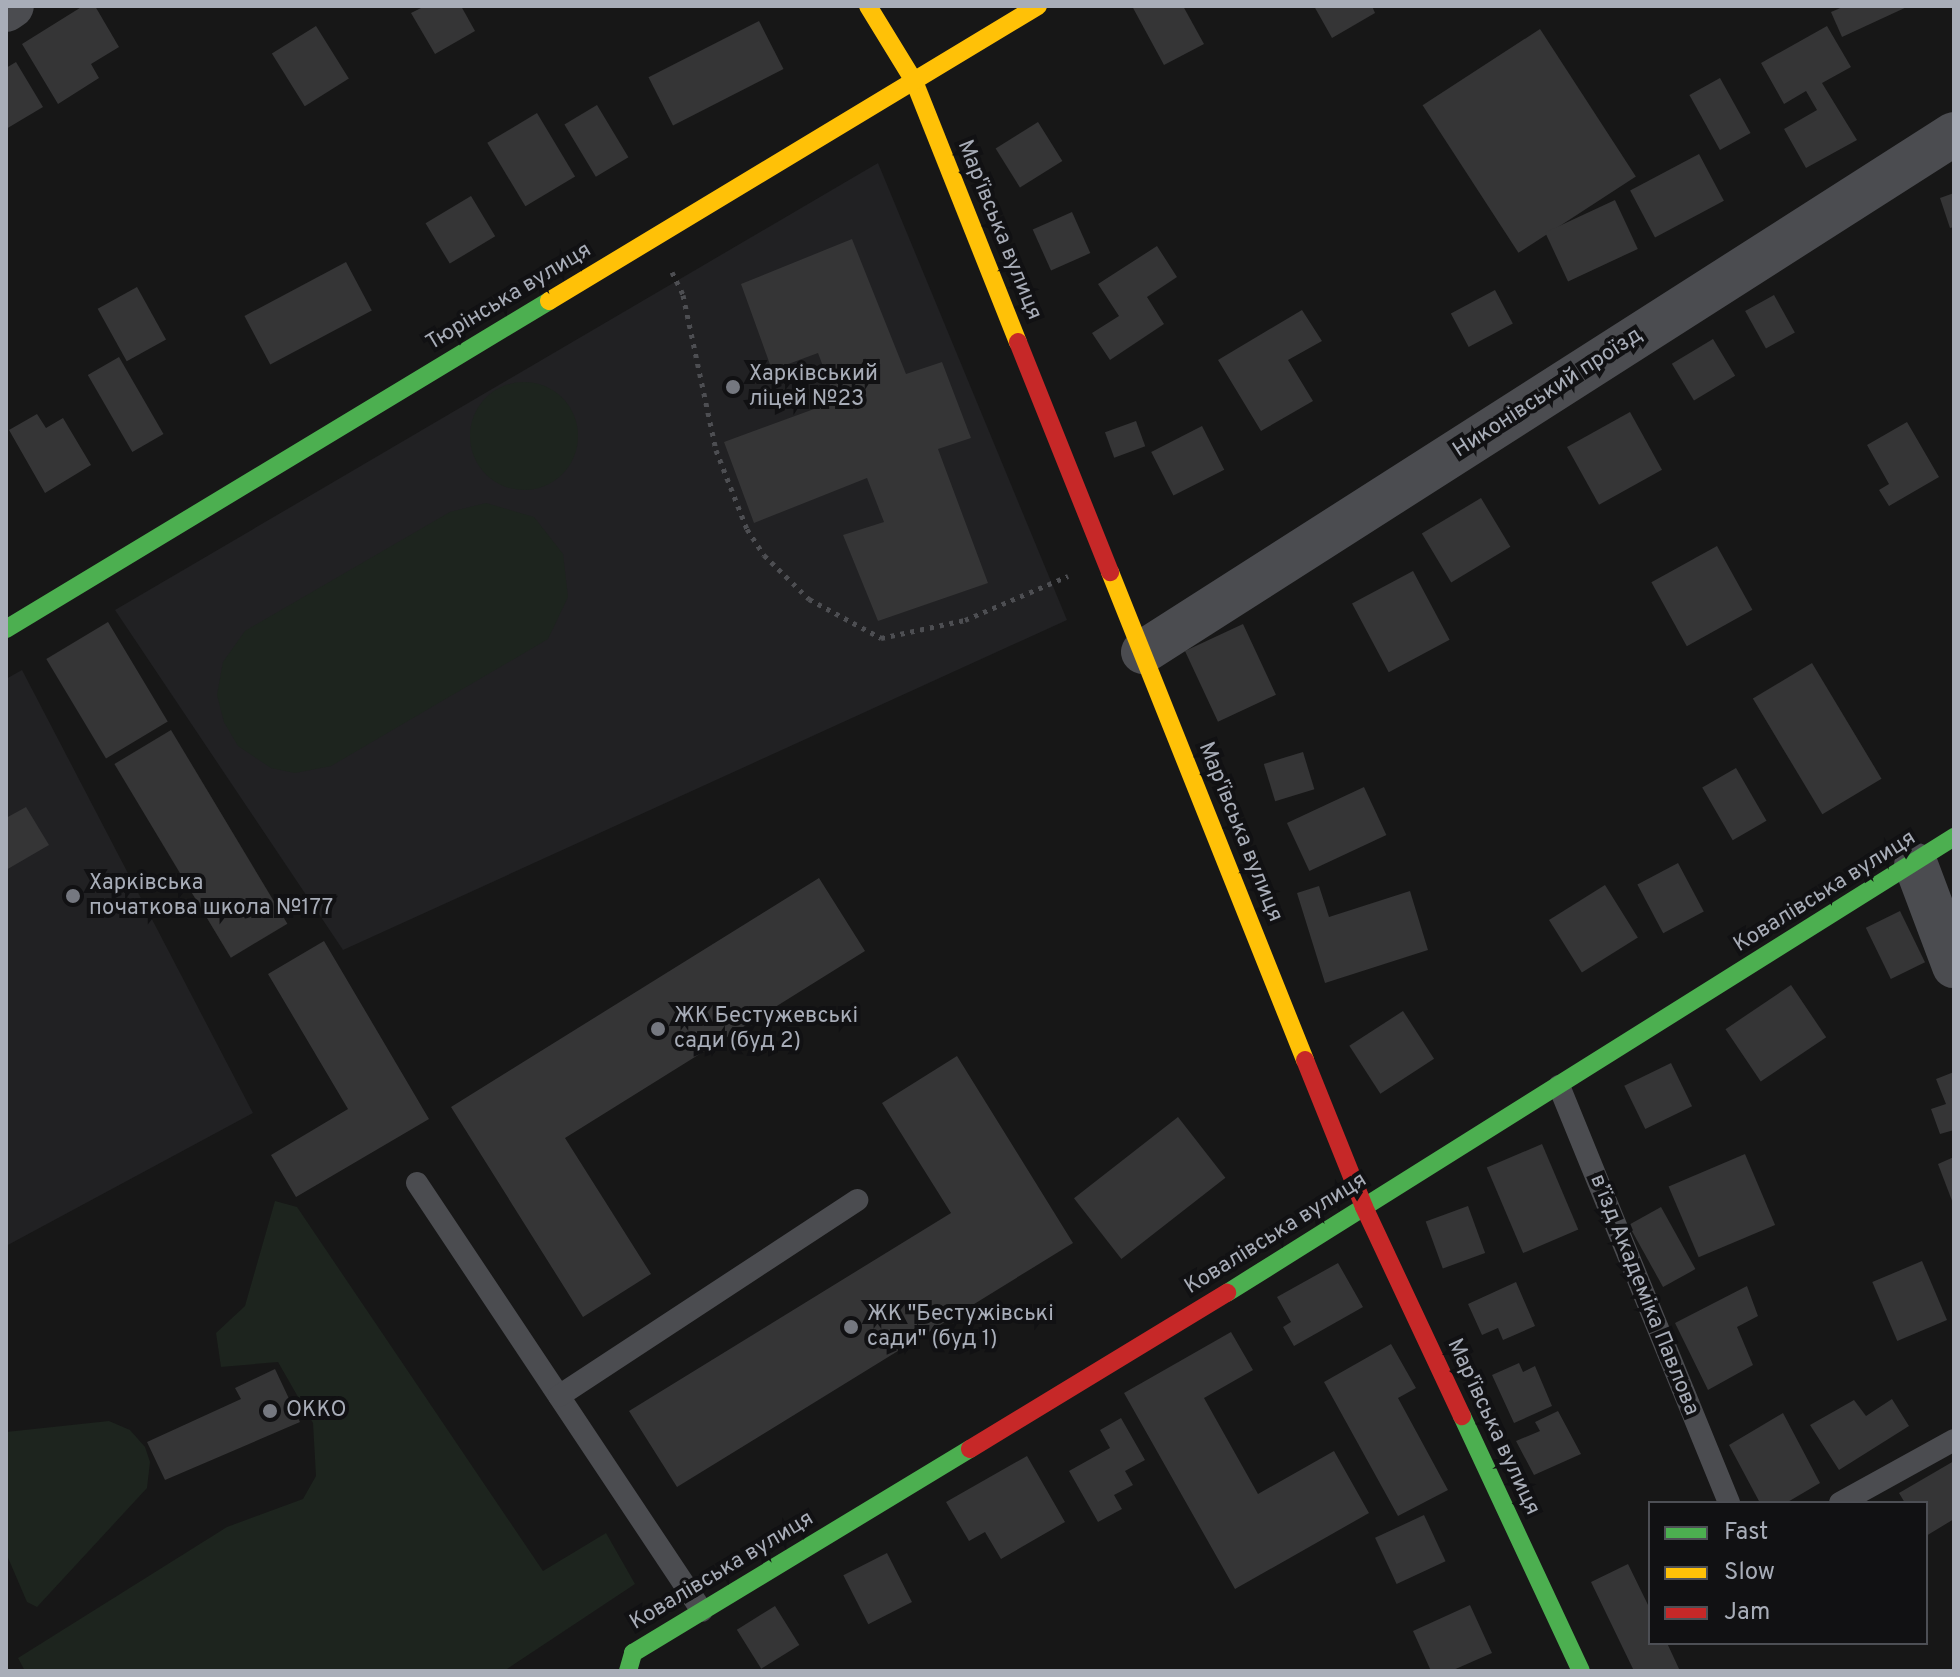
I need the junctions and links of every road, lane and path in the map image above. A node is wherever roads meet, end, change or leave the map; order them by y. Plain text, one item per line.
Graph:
1 (12, 6) edge
2 (868, 6) edge
3 (1038, 6) edge
4 (6, 10) edge
5 (914, 81) junction
6 (1954, 134) edge
7 (664, 258) dead end
8 (1068, 576) dead end
9 (6, 629) edge
10 (1143, 652) junction
11 (1954, 837) edge
12 (1916, 865) junction
13 (1954, 966) edge
14 (1559, 1086) junction
15 (417, 1183) dead end
16 (857, 1200) dead end
17 (1364, 1207) junction
18 (559, 1396) junction
19 (1954, 1440) edge
20 (1728, 1501) edge
21 (1844, 1501) edge
22 (702, 1611) junction
23 (628, 1671) edge
24 (1581, 1671) edge

1 - 4 street
2 - 5 street, Мар'ївська вулиця
3 - 5 street, Тюрінська вулиця
5 - 9 street, Тюрінська вулиця
5 - 10 street, Мар'ївська вулиця
6 - 10 street, Никонівський проїзд
7 - 8 path
10 - 17 street, Мар'ївська вулиця
11 - 12 street, Ковалівська вулиця
12 - 13 street
12 - 14 street, Ковалівська вулиця
14 - 17 street, Ковалівська вулиця
14 - 20 lane, в’їзд Академіка Павлова
15 - 18 lane
16 - 18 lane
17 - 22 street, Ковалівська вулиця
17 - 24 street, Мар'ївська вулиця
18 - 22 lane
19 - 21 lane
22 - 23 street, Ковалівська вулиця

